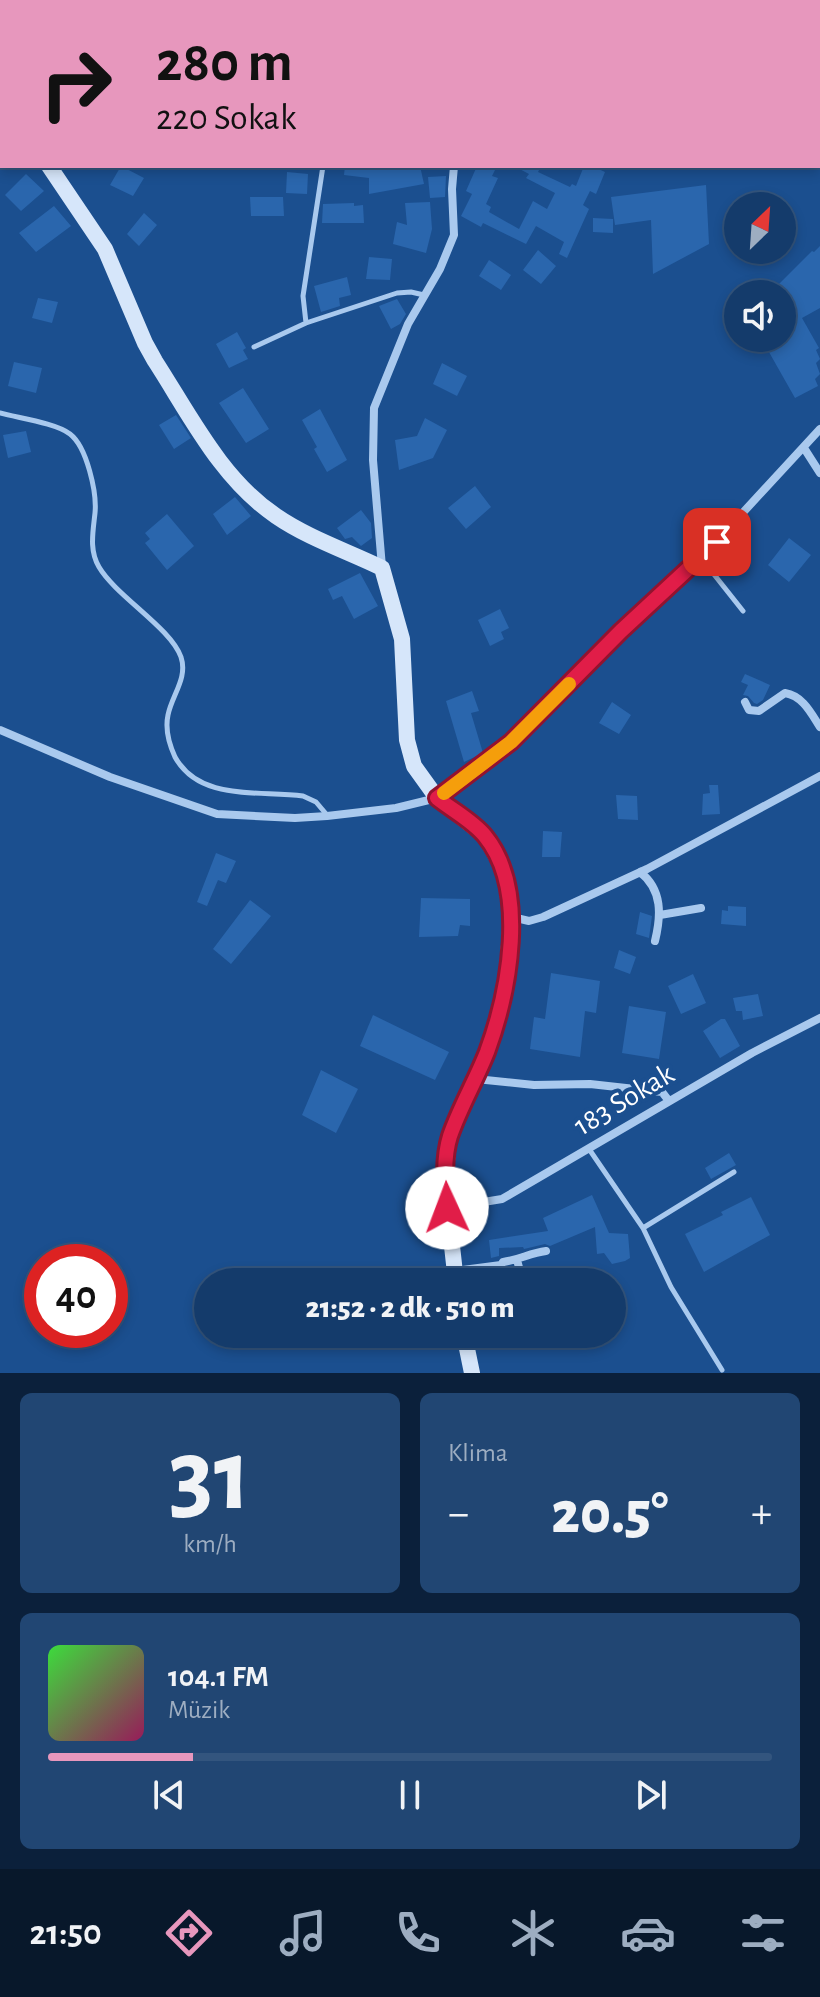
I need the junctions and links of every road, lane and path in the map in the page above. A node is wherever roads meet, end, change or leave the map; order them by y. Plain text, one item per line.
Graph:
1 (50, 168) edge
2 (323, 168) edge
3 (453, 168) edge
4 (425, 295) junction
5 (306, 323) junction
6 (254, 347) dead end
7 (0, 413) edge
8 (820, 429) edge
9 (804, 448) junction
10 (820, 473) edge
11 (701, 558) junction
12 (382, 568) junction
13 (743, 611) dead end
14 (745, 702) dead end
15 (820, 727) edge
16 (0, 730) edge
17 (820, 776) edge
18 (437, 798) junction
19 (327, 816) junction
20 (640, 872) junction
21 (701, 908) dead end
22 (660, 915) junction
23 (511, 917) junction
24 (655, 941) dead end
25 (820, 1018) edge
26 (475, 1079) junction
27 (669, 1101) junction
28 (589, 1149) junction
29 (734, 1172) dead end
30 (447, 1208) junction
31 (643, 1228) junction
32 (546, 1251) dead end
33 (517, 1260) junction
34 (454, 1268) edge
35 (486, 1268) edge
36 (519, 1268) edge
37 (467, 1348) edge
38 (722, 1370) dead end
39 (472, 1373) edge

1 - 12 street
2 - 5 lane
3 - 4 street
4 - 5 lane
4 - 12 street
5 - 6 lane
7 - 19 lane
8 - 9 street
9 - 10 street
9 - 11 street
11 - 13 lane
11 - 18 street
12 - 18 street
14 - 15 street
16 - 19 street
17 - 20 street
18 - 19 street
18 - 23 street
20 - 22 street
20 - 23 street
21 - 22 street
22 - 24 street
23 - 26 street
25 - 27 street, 183 Sokak
26 - 27 street
26 - 30 street
27 - 28 street, 183 Sokak
28 - 30 street, 183 Sokak
28 - 31 lane
29 - 31 lane
30 - 34 street
31 - 38 lane
32 - 33 street
33 - 35 street
33 - 36 street
37 - 39 street

